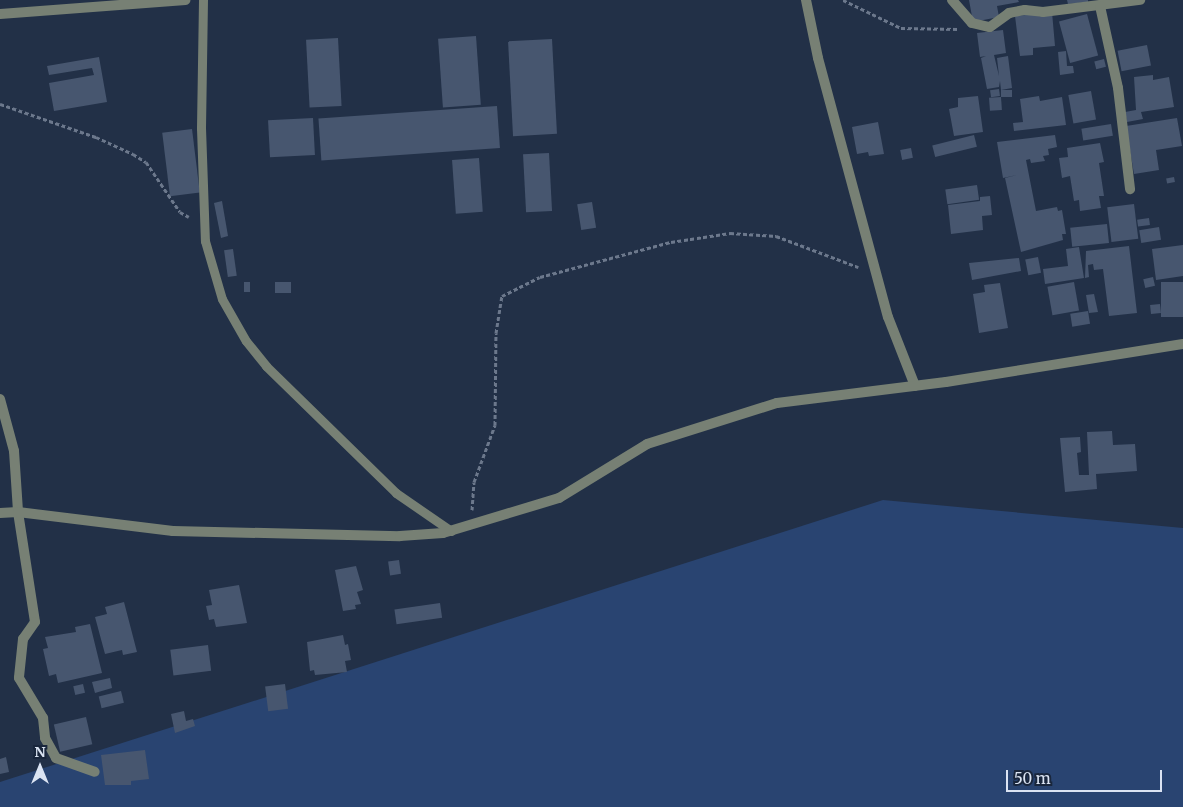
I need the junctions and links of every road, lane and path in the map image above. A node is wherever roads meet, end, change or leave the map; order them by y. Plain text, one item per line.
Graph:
1 (185, 0) edge
2 (203, 0) edge
3 (806, 0) edge
4 (843, 0) edge
5 (952, 0) edge
6 (1140, 0) edge
7 (1100, 6) junction
8 (0, 14) edge
9 (978, 26) junction
10 (0, 104) edge
11 (1130, 188) dead end
12 (206, 225) junction
13 (877, 275) junction
14 (1183, 344) edge
15 (915, 386) junction
16 (0, 399) edge
17 (18, 512) junction
18 (0, 513) edge
19 (473, 526) junction
20 (451, 531) junction
21 (95, 772) dead end

1 - 8 street
2 - 12 lane
3 - 13 street
4 - 9 path
5 - 9 street
6 - 7 street
7 - 9 street
7 - 11 street
10 - 12 path
12 - 20 lane
13 - 15 street
13 - 19 path
14 - 15 street
15 - 19 street
16 - 17 street
17 - 18 street
17 - 20 street
17 - 21 street
19 - 20 street

